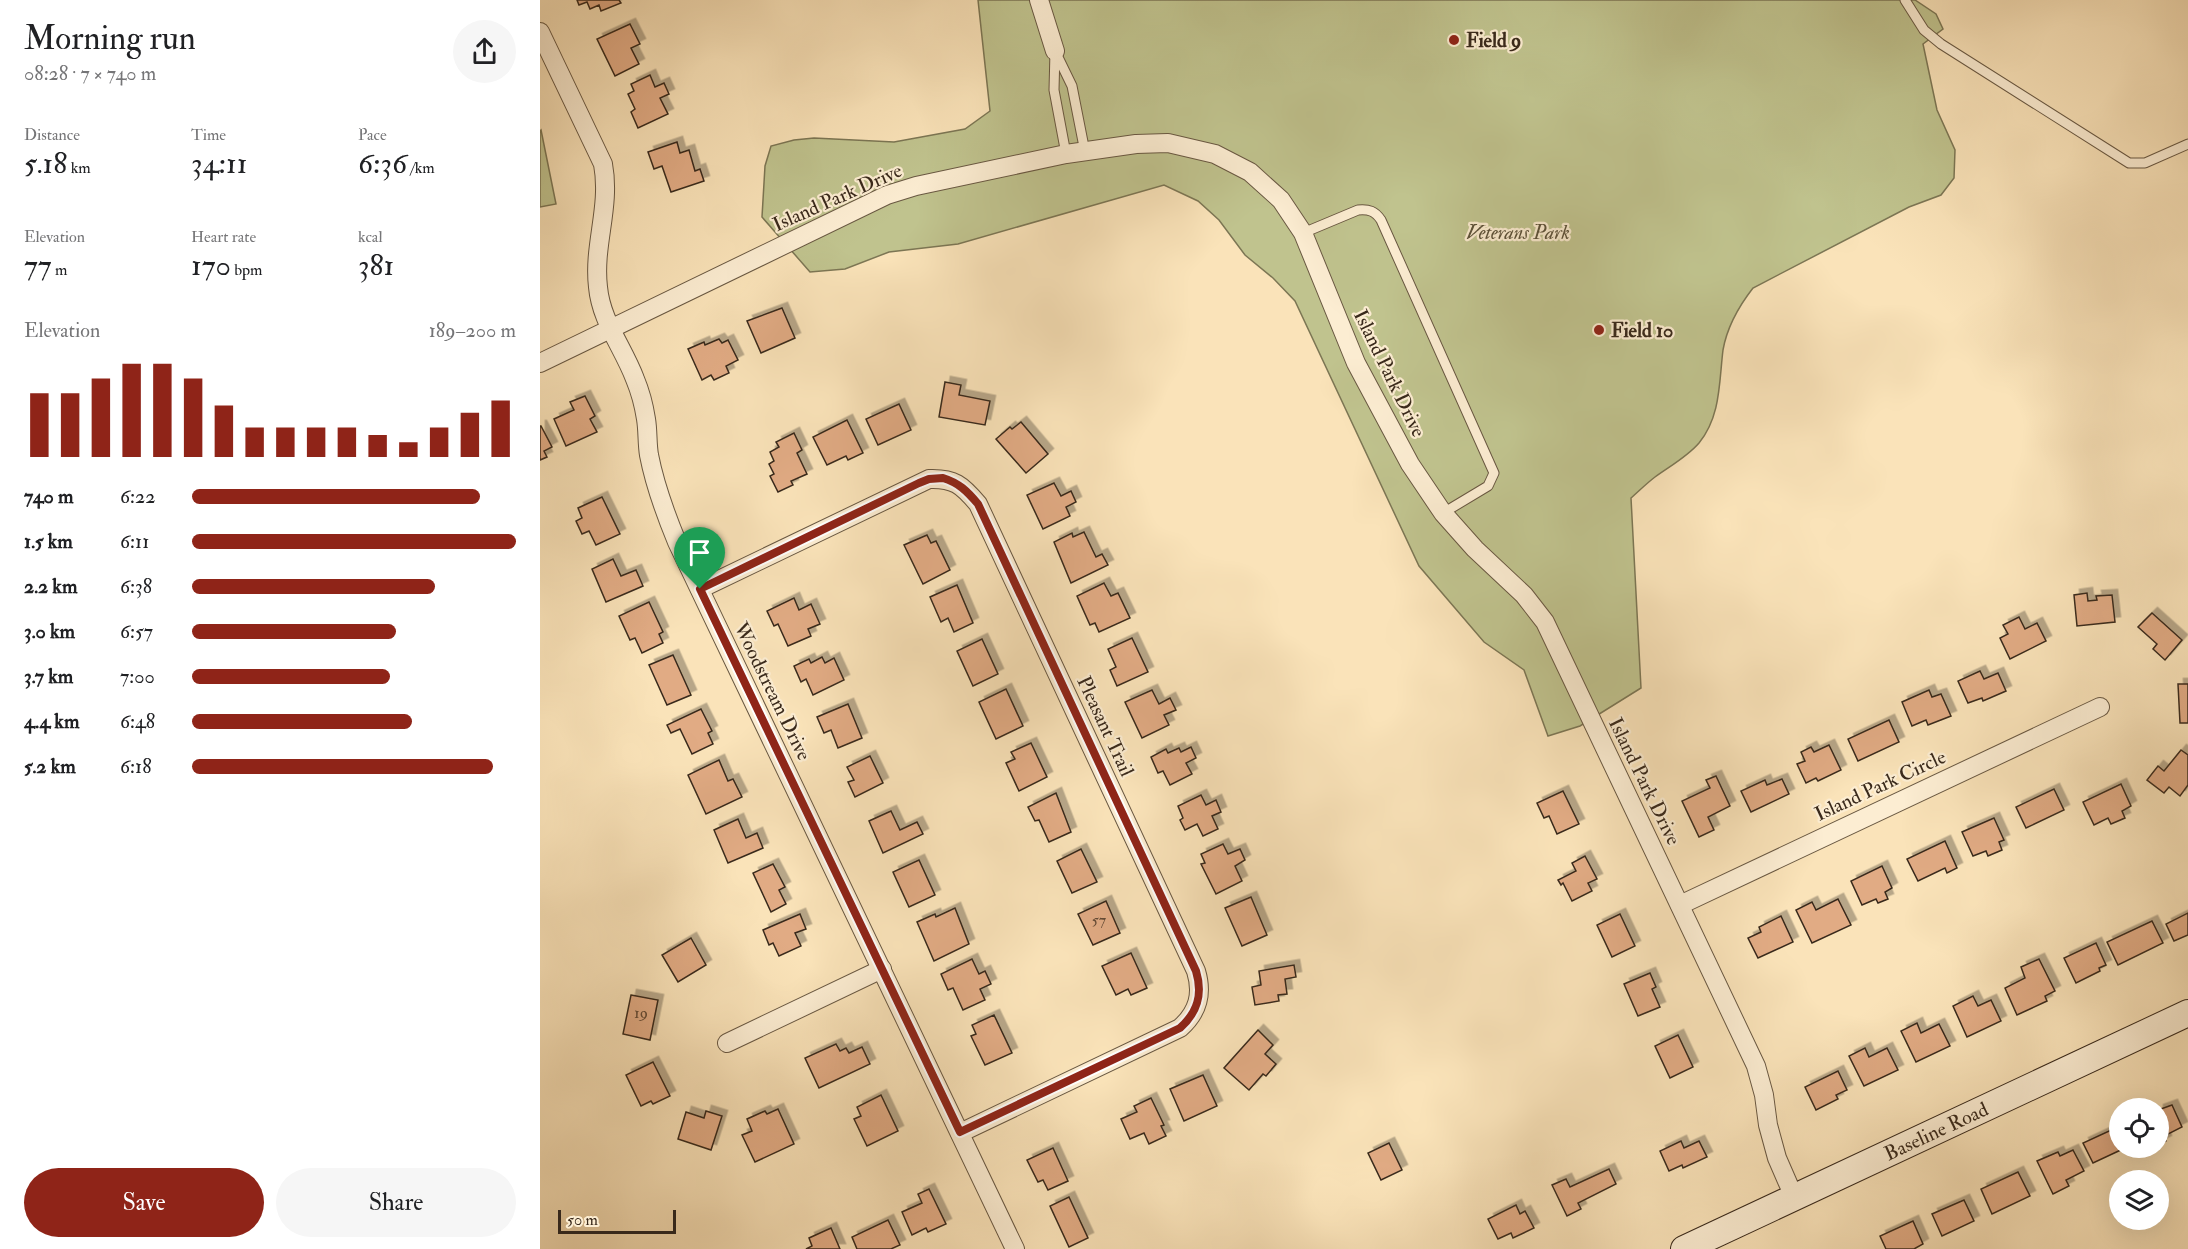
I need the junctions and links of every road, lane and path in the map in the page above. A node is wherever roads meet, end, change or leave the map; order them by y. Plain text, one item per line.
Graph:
1 (1039, 0) edge
2 (1905, 0) edge
3 (540, 32) edge
4 (1054, 51) junction
5 (2188, 144) edge
6 (1085, 152) junction
7 (1066, 154) junction
8 (1303, 233) junction
9 (610, 330) junction
10 (540, 363) edge
11 (1443, 513) junction
12 (700, 589) junction
13 (2100, 707) dead end
14 (1680, 905) junction
15 (882, 969) junction
16 (2188, 1013) edge
17 (727, 1043) dead end
18 (960, 1132) junction
19 (1794, 1197) junction
20 (1015, 1249) edge
21 (1684, 1249) edge

1 - 4 street
2 - 5 lane
3 - 9 street, Woodstream Drive
4 - 6 lane
4 - 7 lane
6 - 7 street, Island Park Drive
6 - 8 street, Island Park Drive
7 - 9 street, Island Park Drive
8 - 11 street, Island Park Drive
8 - 11 lane
9 - 10 street, Island Park Drive
9 - 12 street, Woodstream Drive
11 - 14 street, Island Park Drive
12 - 15 street, Woodstream Drive
12 - 18 street, Pleasant Trail
13 - 14 street, Island Park Circle
14 - 19 street, Island Park Drive
15 - 17 street
15 - 18 street, Woodstream Drive
16 - 19 street, Baseline Road
18 - 20 street, Woodstream Drive
19 - 21 street, Baseline Road

